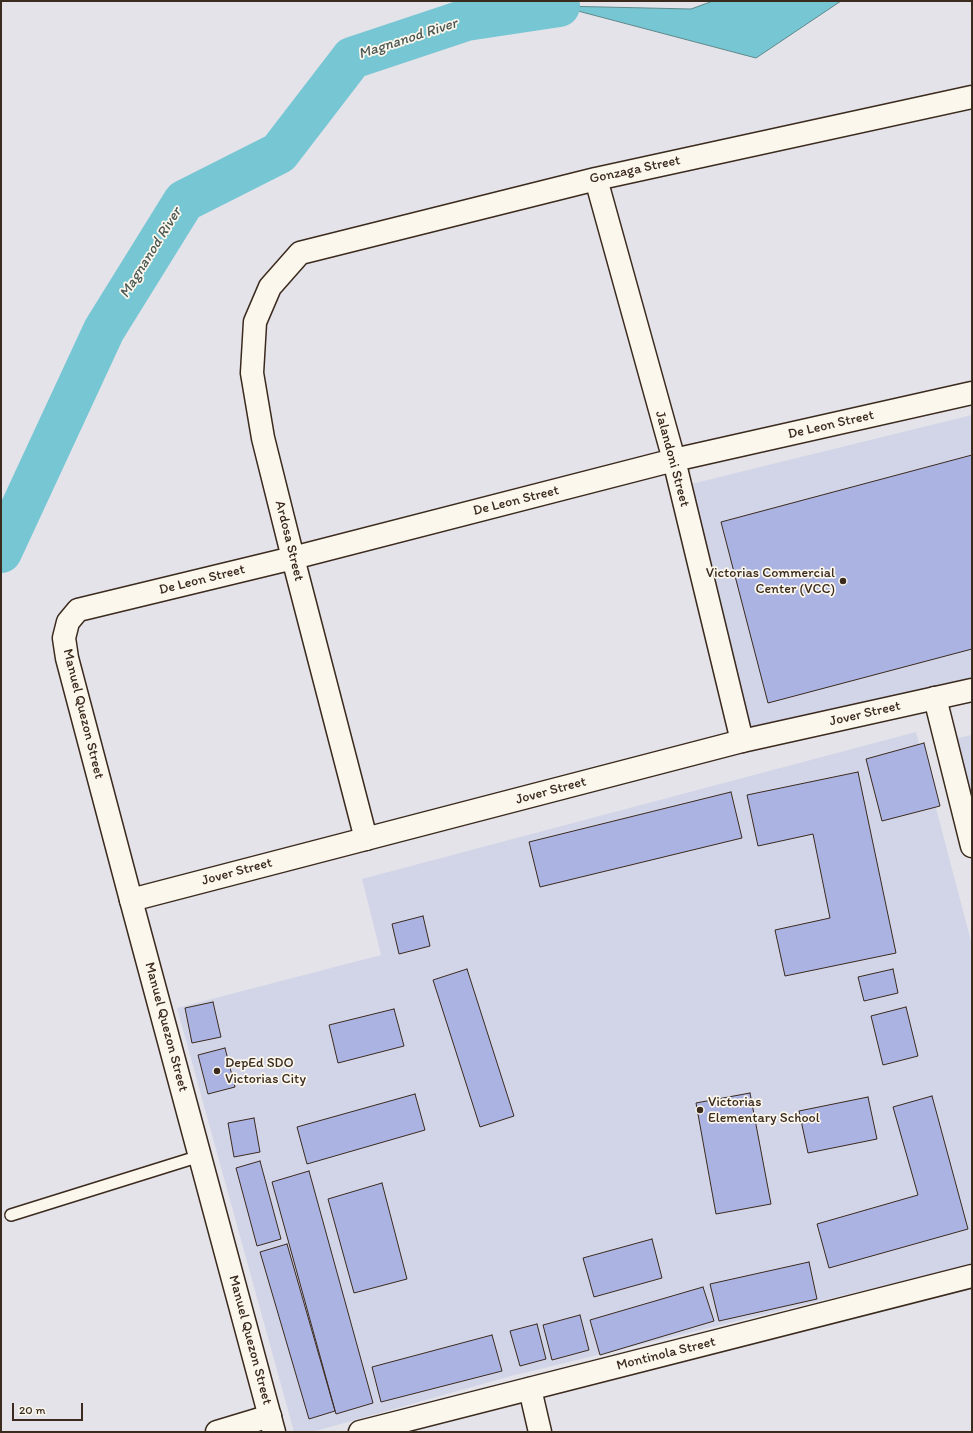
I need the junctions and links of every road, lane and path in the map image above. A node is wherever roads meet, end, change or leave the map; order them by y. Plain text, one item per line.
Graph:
1 (972, 97) edge
2 (596, 179) junction
3 (300, 253) joint
4 (972, 393) edge
5 (674, 460) junction
6 (293, 558) junction
7 (68, 622) joint
8 (972, 690) edge
9 (935, 698) junction
10 (742, 741) junction
11 (366, 839) junction
12 (972, 846) edge
13 (131, 900) junction
14 (200, 1156) junction
15 (12, 1215) dead end
16 (972, 1276) edge
17 (530, 1389) junction
18 (272, 1424) edge
19 (217, 1432) edge
20 (360, 1432) edge
21 (540, 1432) edge

1 - 2 street, Gonzaga Street
2 - 3 street, Gonzaga Street
2 - 5 street, Jalandoni Street
3 - 6 street, Ardosa Street
4 - 5 street, De Leon Street
5 - 6 street, De Leon Street
5 - 10 street, Jalandoni Street
6 - 7 street, De Leon Street
6 - 11 street, Ardosa Street
7 - 13 street, Manuel Quezon Street
8 - 9 street, Jover Street
9 - 10 street, Jover Street
9 - 12 street
10 - 11 street, Jover Street
11 - 13 street, Jover Street
13 - 14 street, Manuel Quezon Street
14 - 15 lane
14 - 18 street, Manuel Quezon Street
16 - 17 street, Montinola Street
17 - 20 street, Montinola Street
17 - 21 street
18 - 19 street

